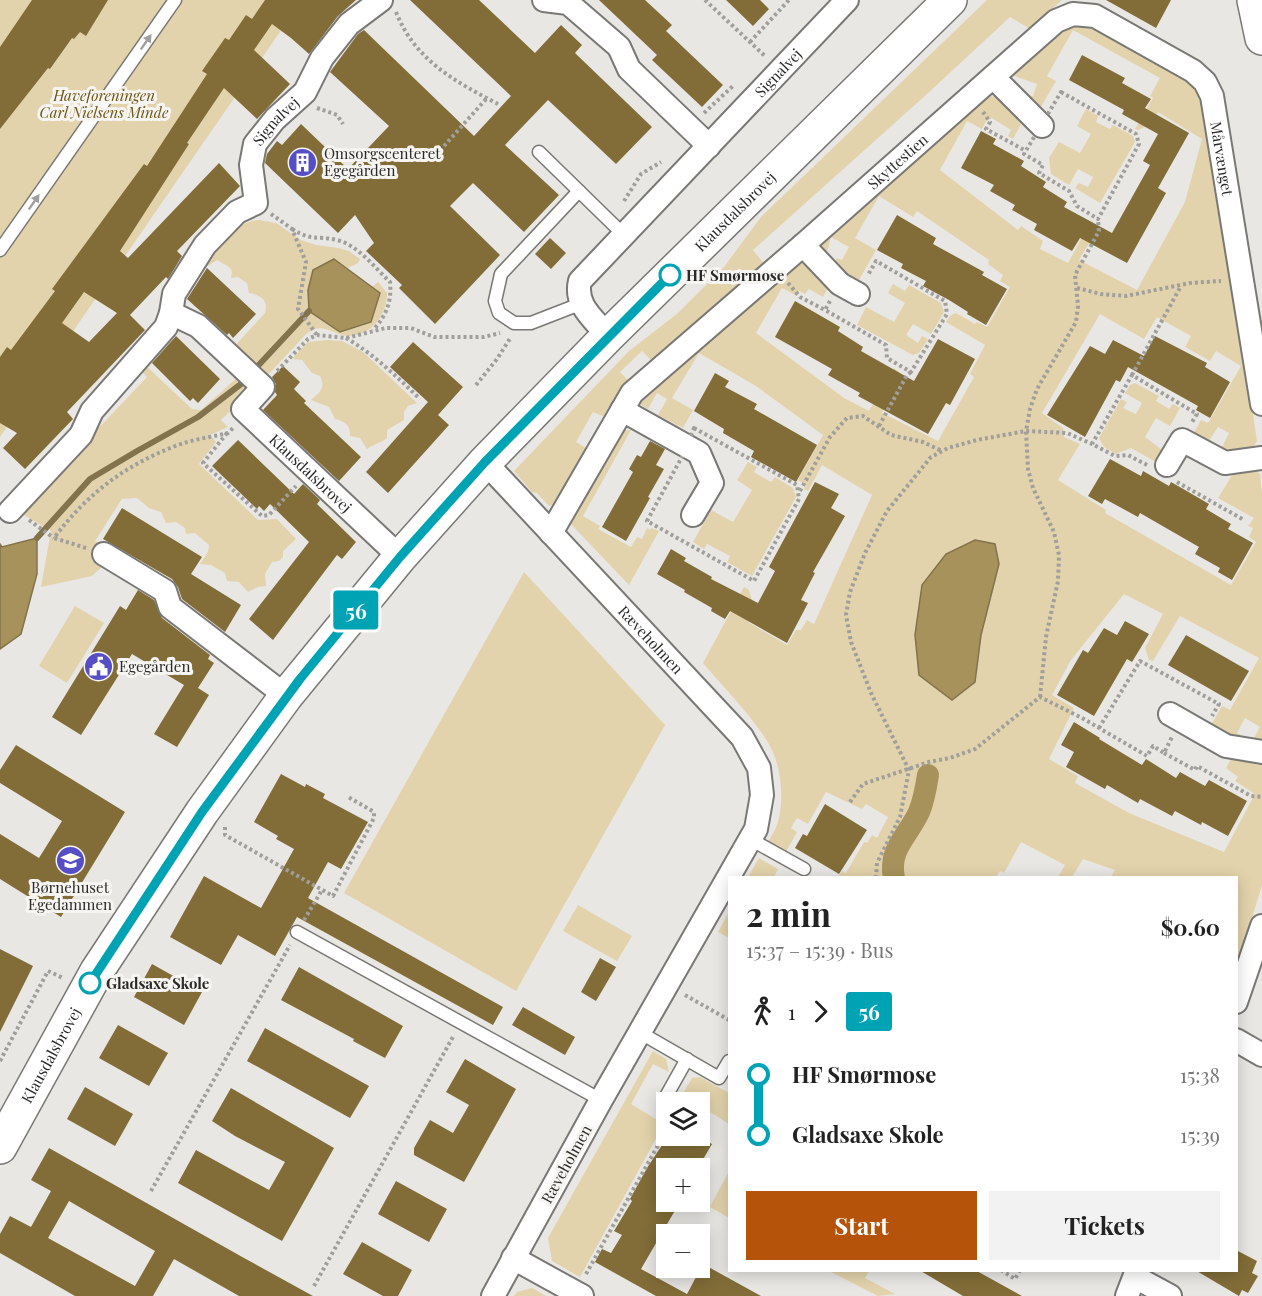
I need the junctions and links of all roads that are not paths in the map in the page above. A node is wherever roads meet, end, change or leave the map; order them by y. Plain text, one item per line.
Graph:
1 (175, 0) edge
2 (544, 0) edge
3 (847, 0) edge
4 (950, 0) edge
5 (1254, 0) edge
6 (388, 5) edge
7 (1056, 21) joint
8 (1262, 38) edge
9 (993, 77) junction
10 (1042, 126) road end
11 (709, 146) junction
12 (539, 152) dead end
13 (579, 191) junction
14 (624, 235) junction
15 (803, 245) junction
16 (0, 250) edge
17 (849, 289) road end
18 (580, 303) junction
19 (171, 313) junction
20 (608, 336) junction
21 (1262, 404) edge
22 (622, 410) junction
23 (1262, 458) edge
24 (485, 462) junction
25 (1167, 465) dead end
26 (10, 511) dead end
27 (693, 515) dead end
28 (551, 533) junction
29 (104, 554) road end
30 (400, 557) junction
31 (286, 696) junction
32 (1175, 717) road end
33 (1262, 752) edge
34 (750, 839) junction
35 (804, 869) dead end
36 (729, 876) edge
37 (728, 878) edge
38 (1262, 926) edge
39 (297, 932) road end
40 (1238, 996) edge
41 (639, 1032) junction
42 (1238, 1041) edge
43 (1262, 1055) edge
44 (687, 1059) junction
45 (728, 1063) edge
46 (668, 1092) edge
47 (601, 1100) junction
48 (0, 1146) edge
49 (513, 1258) junction
50 (1133, 1281) edge
51 (579, 1294) edge
52 (493, 1296) edge
53 (1170, 1296) edge

16 -> 1 lane
2 - 11 street
3 - 11 street, Signalvej
4 - 20 main road, Klausdalsbrovej
5 - 8 main road
6 - 19 street, Signalvej
7 - 9 street, Skyttestien
7 - 21 street, Mårvænget
9 - 10 street
9 - 15 street, Skyttestien
11 - 14 street, Signalvej
12 - 13 lane
13 - 14 lane
13 - 18 lane
14 - 18 street, Signalvej
15 - 17 street
15 - 22 street, Skyttestien
18 - 20 street
19 - 26 street
19 - 30 street, Klausdalsbrovej
20 - 24 main road, Klausdalsbrovej
22 - 27 street
22 - 28 street, Skyttestien
23 - 25 street
24 - 28 street, Ræveholmen
24 - 30 main road, Klausdalsbrovej
28 - 34 street, Ræveholmen
29 - 31 street
30 - 31 main road, Klausdalsbrovej
31 - 48 main road, Klausdalsbrovej
32 - 33 street
34 - 35 lane
34 - 36 street, Ræveholmen
37 - 41 street, Ræveholmen
38 - 40 street
39 - 47 lane
41 - 44 lane
41 - 47 street, Ræveholmen
42 - 43 street
44 - 45 lane
44 - 46 lane
47 - 49 street, Ræveholmen
49 - 51 street
49 - 52 street, Ræveholmen
50 - 53 street

